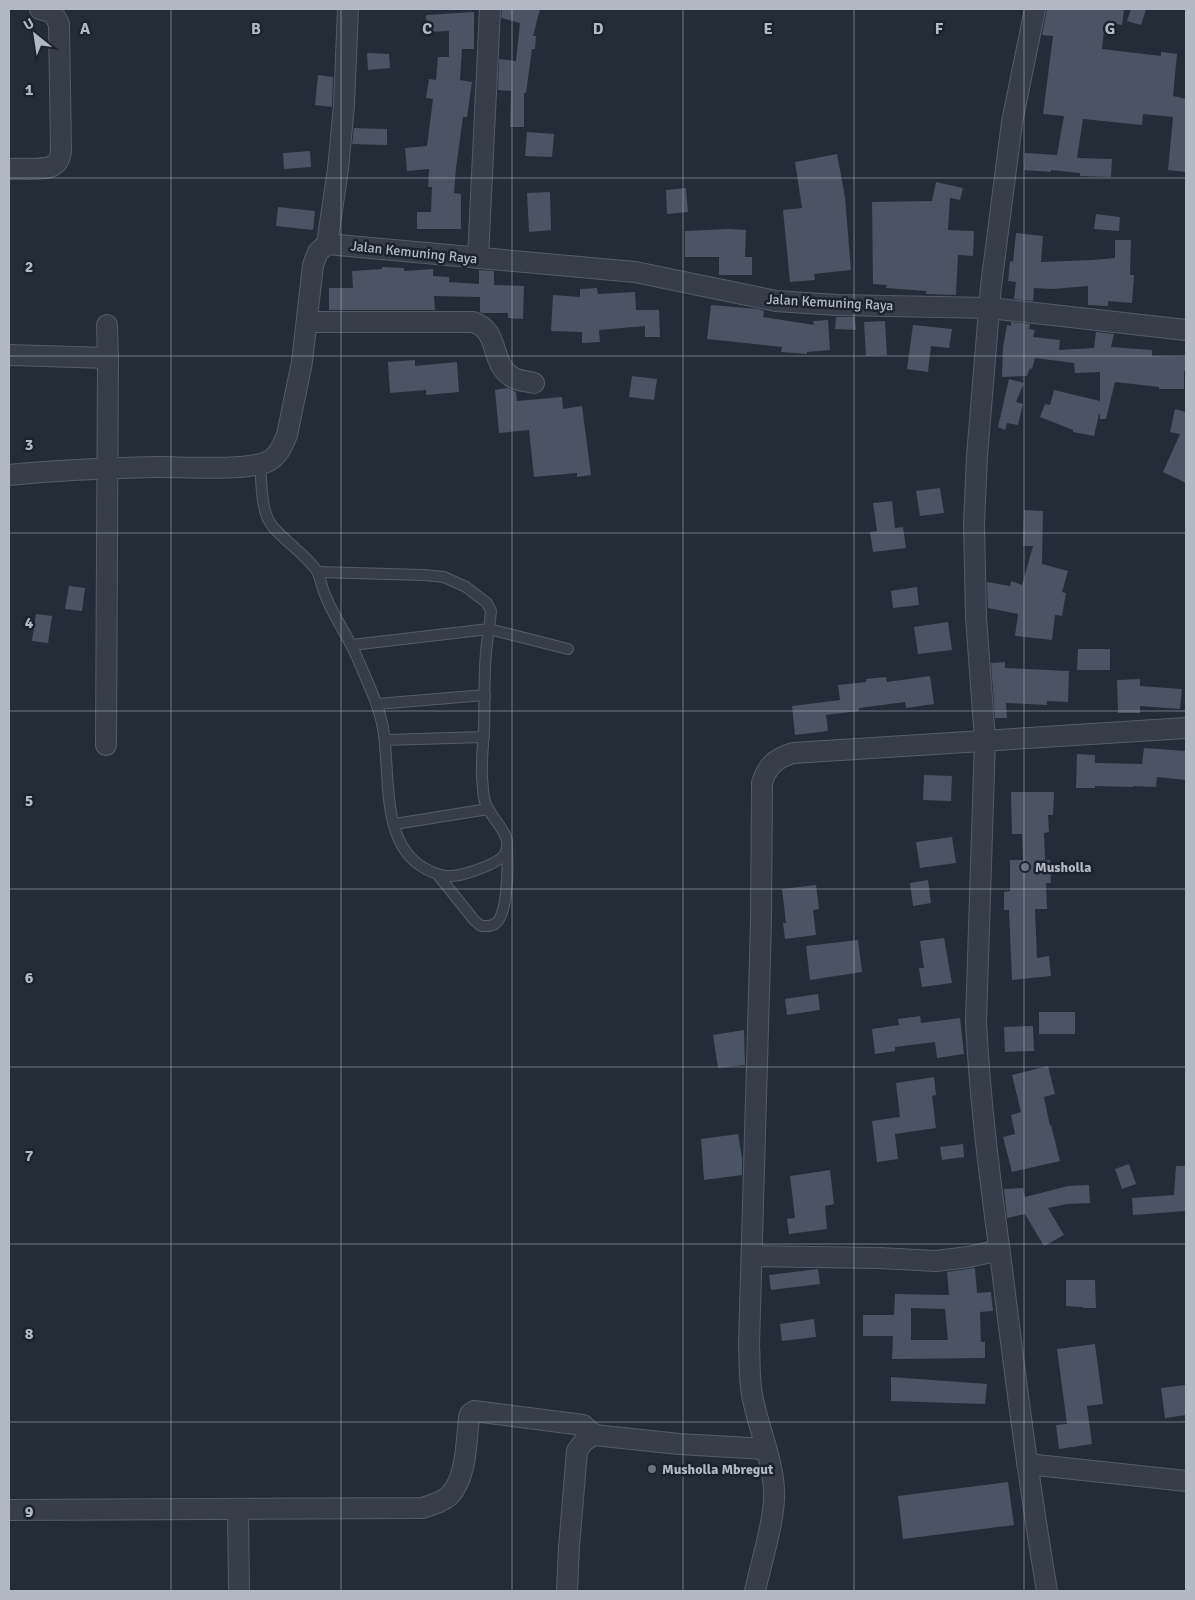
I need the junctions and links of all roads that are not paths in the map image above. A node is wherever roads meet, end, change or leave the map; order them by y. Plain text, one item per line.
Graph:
1 (40, 9) edge
2 (348, 9) edge
3 (490, 9) edge
4 (1035, 9) edge
5 (9, 169) edge
6 (327, 244) junction
7 (478, 258) junction
8 (990, 308) junction
9 (307, 322) junction
10 (107, 325) dead end
11 (1186, 330) edge
12 (9, 355) edge
13 (108, 358) junction
14 (534, 383) dead end
15 (260, 464) junction
16 (108, 468) junction
17 (9, 475) edge
18 (318, 572) junction
19 (489, 629) junction
20 (352, 645) junction
21 (568, 649) dead end
22 (485, 695) junction
23 (377, 704) junction
24 (1186, 728) edge
25 (484, 737) junction
26 (385, 740) junction
27 (984, 740) junction
28 (106, 745) dead end
29 (488, 809) junction
30 (395, 824) junction
31 (507, 851) junction
32 (438, 875) junction
33 (999, 1250) junction
34 (752, 1256) junction
35 (594, 1436) junction
36 (766, 1449) junction
37 (1027, 1464) junction
38 (1186, 1481) edge
39 (238, 1509) junction
40 (9, 1510) edge
41 (239, 1591) edge
42 (567, 1591) edge
43 (755, 1591) edge
44 (1047, 1591) edge

1 - 5 street
2 - 6 street
3 - 7 street
4 - 8 street
6 - 7 street, Jalan Kemuning Raya
6 - 9 street
7 - 8 street, Jalan Kemuning Raya
8 - 11 street, Jalan Kemuning Raya
8 - 27 street
9 - 14 street
9 - 15 street
10 - 13 street
12 - 13 street
13 - 16 street
15 - 16 street
15 - 18 lane
16 - 17 street
16 - 28 street
18 - 19 lane
18 - 20 lane
19 - 20 lane
19 - 21 lane
19 - 22 lane
20 - 23 lane
22 - 23 lane
22 - 25 lane
23 - 26 lane
24 - 27 street
25 - 26 lane
25 - 29 lane
26 - 30 lane
27 - 33 street
27 - 34 street
29 - 30 lane
29 - 31 lane
30 - 32 lane
31 - 32 lane
31 - 32 lane
33 - 34 street
33 - 37 street
34 - 36 street
35 - 36 street
35 - 39 street
35 - 42 street
36 - 43 street
37 - 38 street
37 - 44 street
39 - 40 street
39 - 41 street

